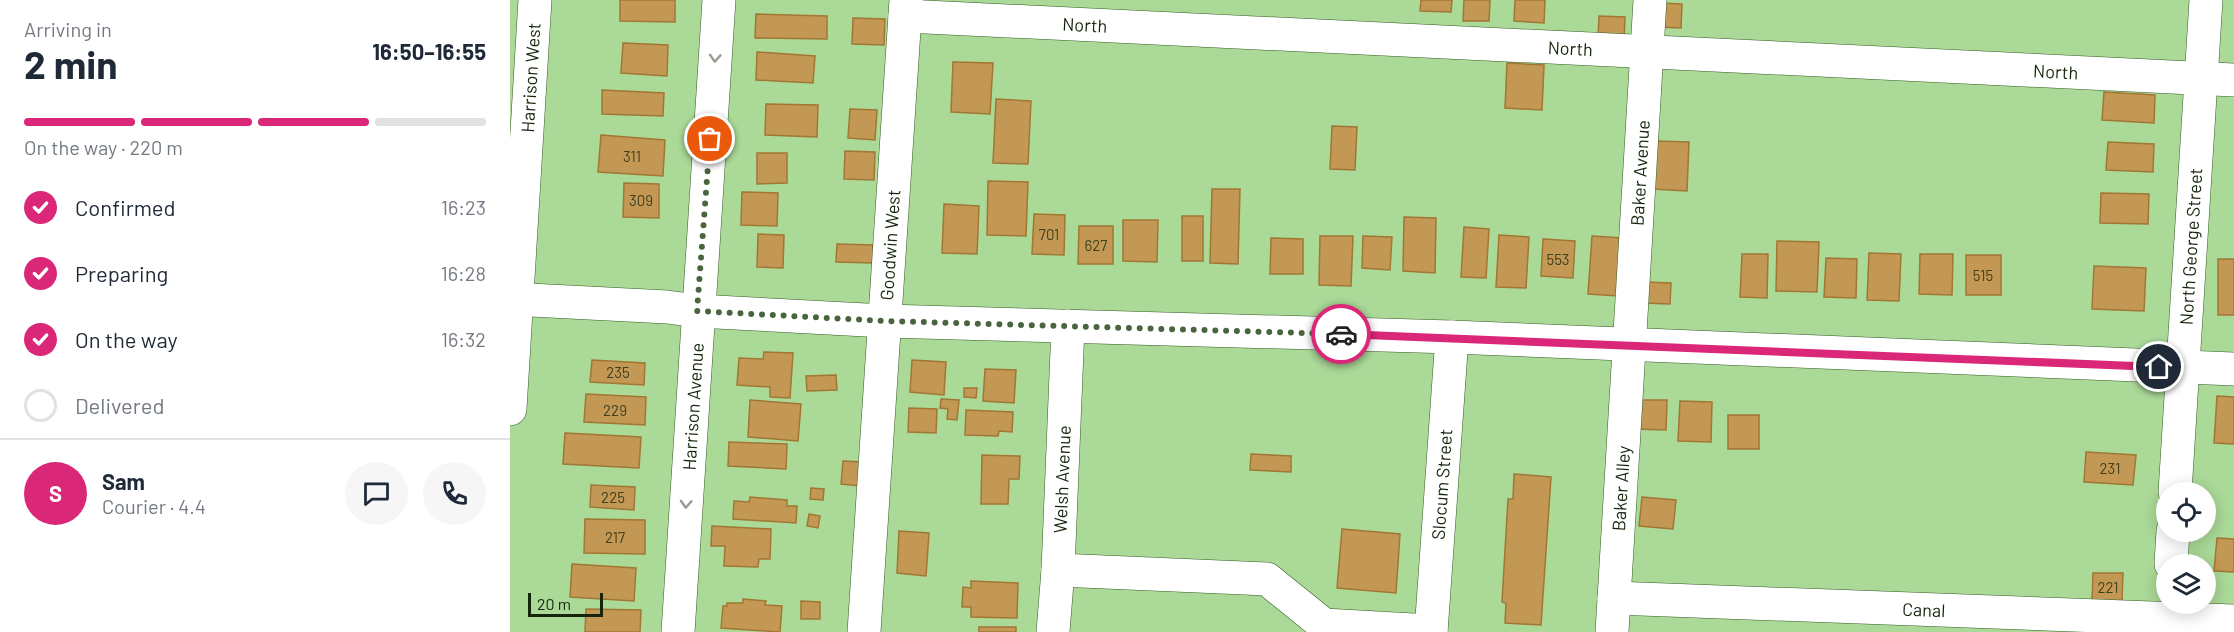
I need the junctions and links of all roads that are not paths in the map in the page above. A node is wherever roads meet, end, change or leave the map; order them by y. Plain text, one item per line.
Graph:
1 (535, 0) edge
2 (719, 0) edge
3 (1650, 0) edge
4 (2206, 0) edge
5 (906, 8) edge
6 (1647, 52) junction
7 (2218, 80) edge
8 (513, 300) edge
9 (697, 311) junction
10 (885, 321) junction
11 (1068, 326) junction
12 (1452, 337) junction
13 (1629, 344) junction
14 (2183, 368) junction
15 (2234, 369) edge
16 (510, 409) edge
17 (2176, 482) edge
18 (1058, 570) junction
19 (1614, 598) junction
20 (2168, 618) edge
21 (2234, 621) edge
22 (678, 632) edge
23 (864, 632) edge
24 (1053, 632) edge
25 (1431, 632) edge
26 (1612, 632) edge

1 - 8 street, Harrison West
2 -> 9 street, Harrison Avenue
3 - 6 street, Baker Avenue
4 - 7 street, North George Street
5 - 6 street, North
5 - 10 street, Goodwin West
6 - 7 street, North
6 - 13 street, Baker Avenue
7 - 14 street, North George Street
8 - 9 street
8 - 16 street, Harrison West
9 - 10 street
9 -> 22 street, Harrison Avenue
10 - 11 street
10 - 23 street, Goodwin West
11 - 12 street
11 - 18 street, Welsh Avenue
12 - 13 street
12 - 25 street, Slocum Street
13 - 14 street
13 - 19 street, Baker Alley
14 - 15 street
14 - 17 street, North George Street
18 - 24 street, Welsh Avenue
18 - 25 street
19 - 20 street, Canal
19 - 26 street, Baker Alley
20 - 21 street, Canal

